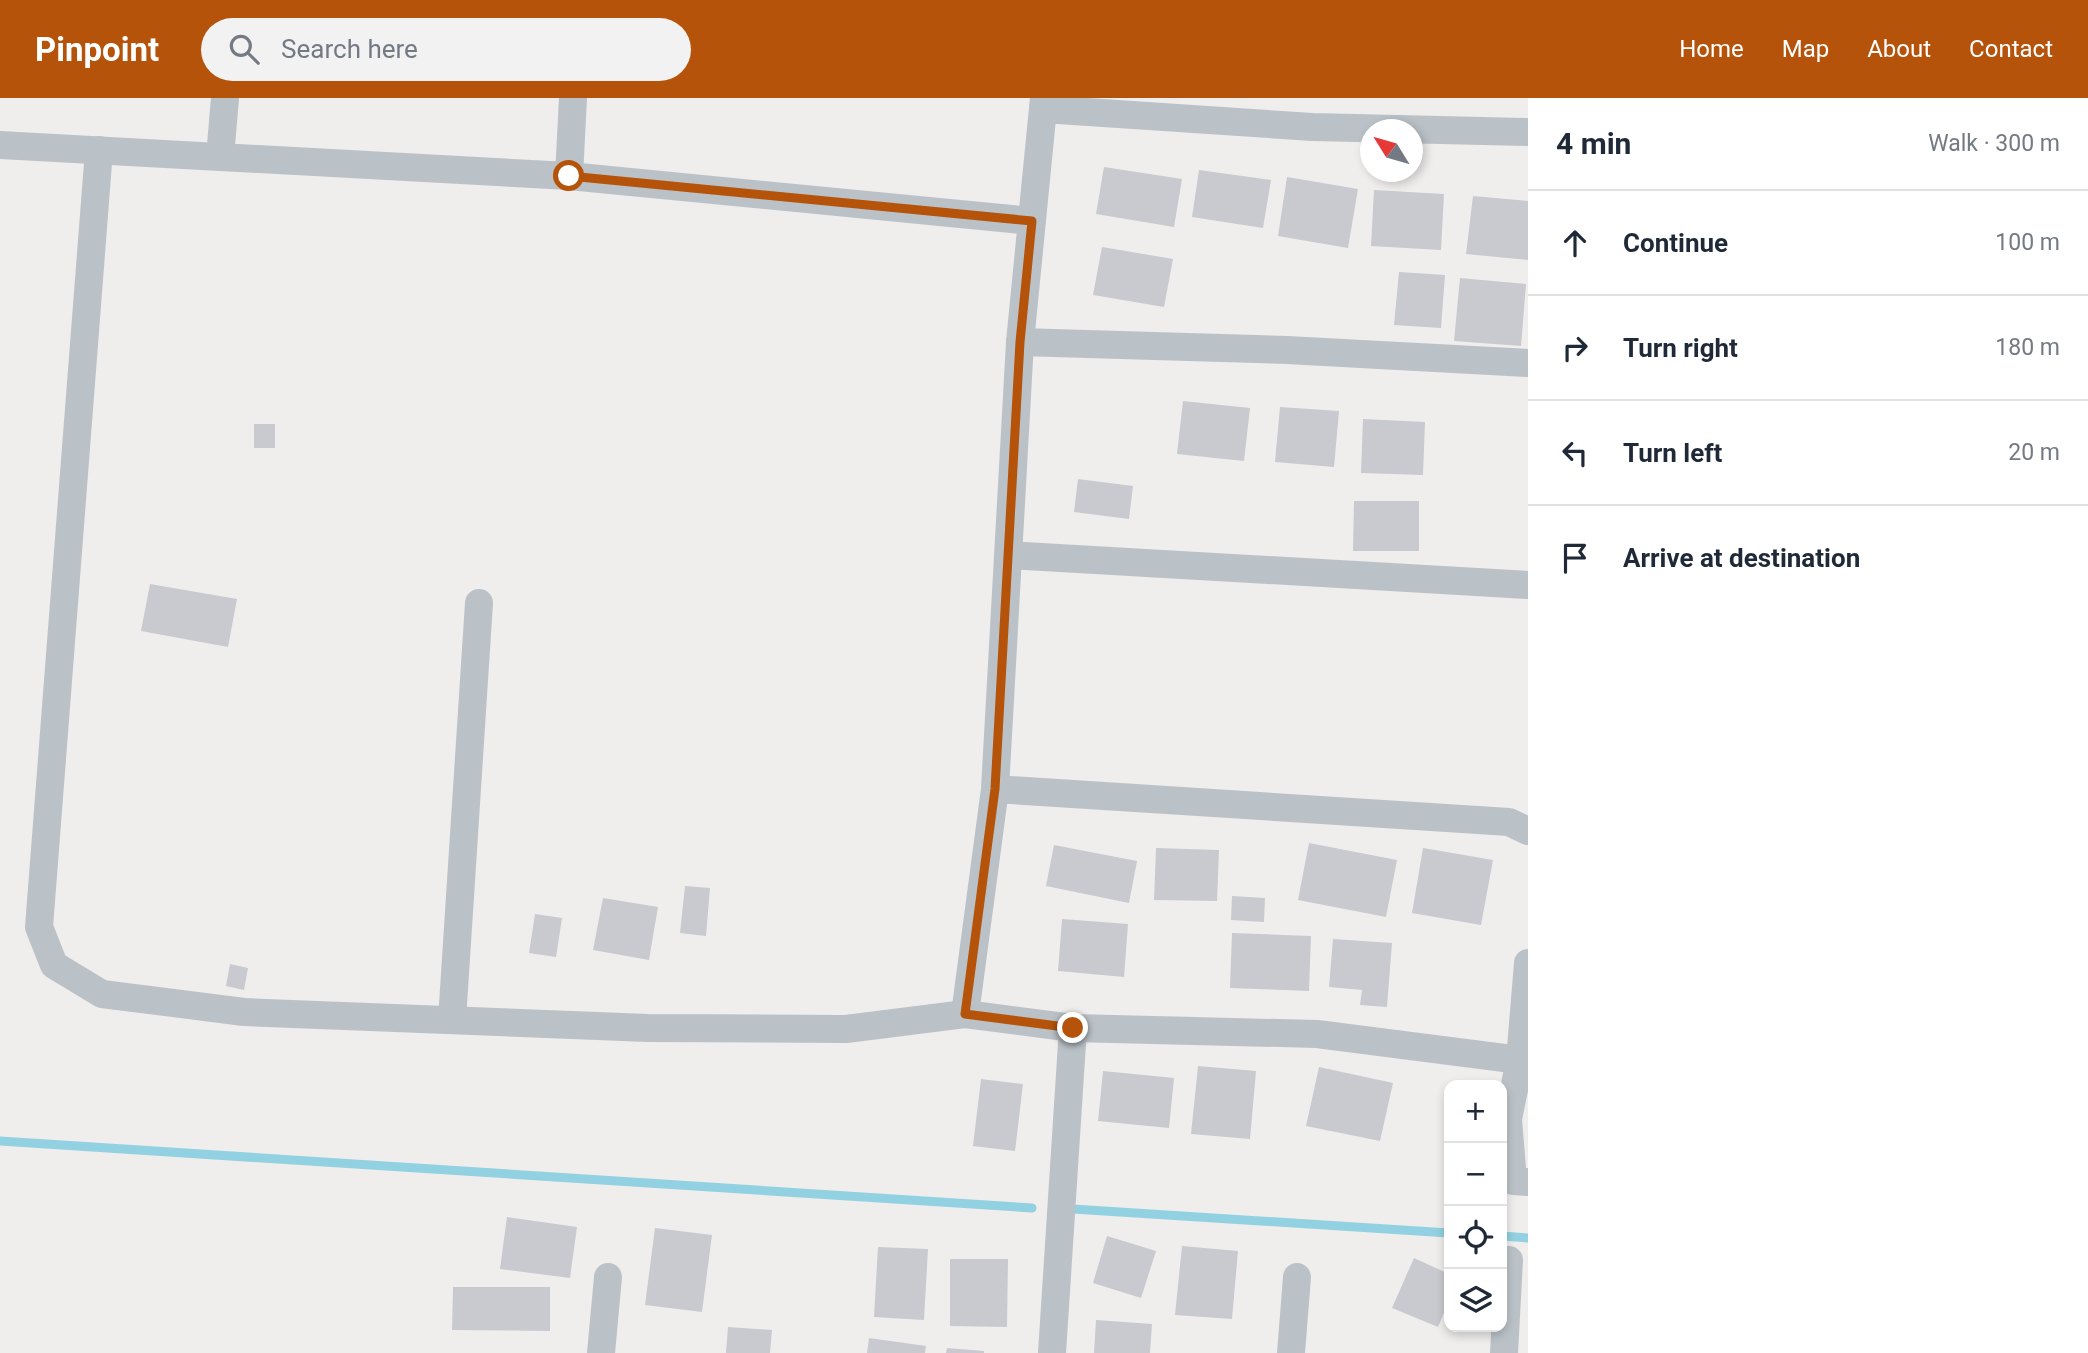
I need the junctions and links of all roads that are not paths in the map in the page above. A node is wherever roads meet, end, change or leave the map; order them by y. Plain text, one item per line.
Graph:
1 (225, 98) edge
2 (573, 98) edge
3 (1044, 103) edge
4 (1528, 132) edge
5 (0, 145) edge
6 (99, 150) junction
7 (220, 157) junction
8 (569, 176) junction
9 (1032, 221) junction
10 (1020, 342) junction
11 (1528, 363) edge
12 (1009, 555) junction
13 (1528, 585) edge
14 (480, 603) dead end
15 (995, 789) junction
16 (1528, 831) edge
17 (1528, 964) edge
18 (965, 1014) junction
19 (453, 1020) junction
20 (1073, 1028) junction
21 (1520, 1060) junction
22 (1528, 1182) edge
23 (1509, 1259) dead end
24 (1297, 1277) dead end
25 (608, 1278) dead end
26 (601, 1353) edge
27 (1052, 1353) edge
28 (1291, 1353) edge
29 (1504, 1353) edge

1 - 7 street
2 - 8 street
3 - 4 street
3 - 9 street
5 - 6 street
6 - 7 street
6 - 19 street
7 - 8 street
8 - 9 street
9 - 10 street
10 - 11 street
10 - 12 street
12 - 13 street
12 - 15 street
14 - 19 street
15 - 16 street
15 - 18 street
17 - 21 street
18 - 19 street
18 - 20 street
20 - 21 street
20 - 27 street
21 - 22 street
23 - 29 street
24 - 28 street
25 - 26 street

